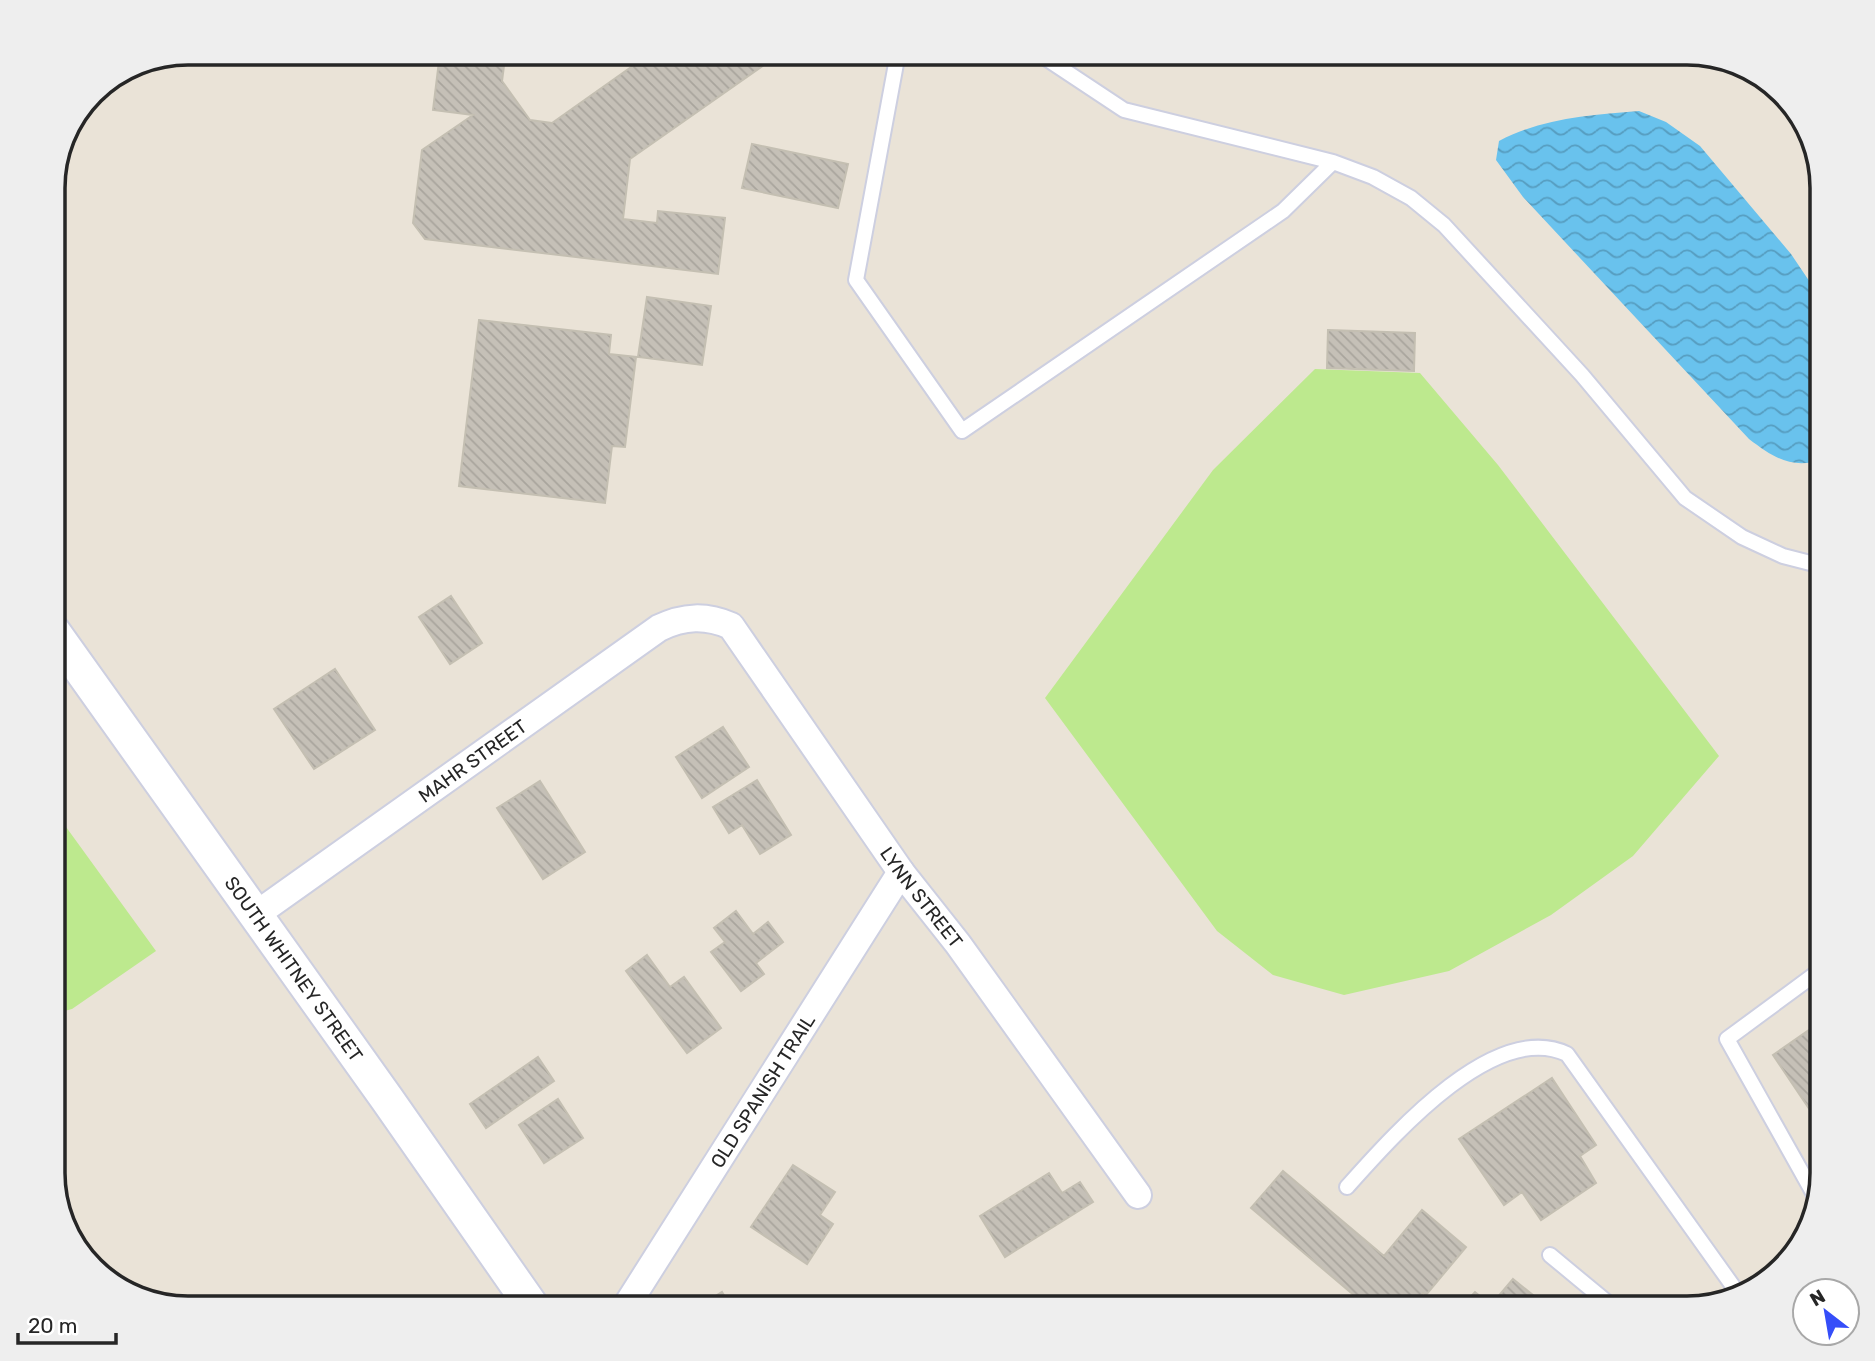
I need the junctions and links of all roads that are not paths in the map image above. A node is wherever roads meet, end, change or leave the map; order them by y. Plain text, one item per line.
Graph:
1 (896, 65) edge
2 (1057, 65) edge
3 (1333, 162) junction
4 (1810, 563) edge
5 (695, 617) joint
6 (65, 648) edge
7 (901, 872) junction
8 (254, 916) junction
9 (1810, 978) edge
10 (1347, 1186) dead end
11 (1809, 1186) edge
12 (1138, 1195) dead end
13 (1550, 1255) dead end
14 (1734, 1287) edge
15 (525, 1296) edge
16 (633, 1296) edge
17 (1600, 1296) edge

1 - 3 lane
2 - 3 lane
3 - 4 lane
5 - 7 street, LYNN STREET
5 - 8 street, MAHR STREET
6 - 8 street, SOUTH WHITNEY STREET
7 - 12 street, LYNN STREET
7 - 16 street, OLD SPANISH TRAIL
8 - 15 street, SOUTH WHITNEY STREET
9 - 11 lane
10 - 14 lane
13 - 17 lane

